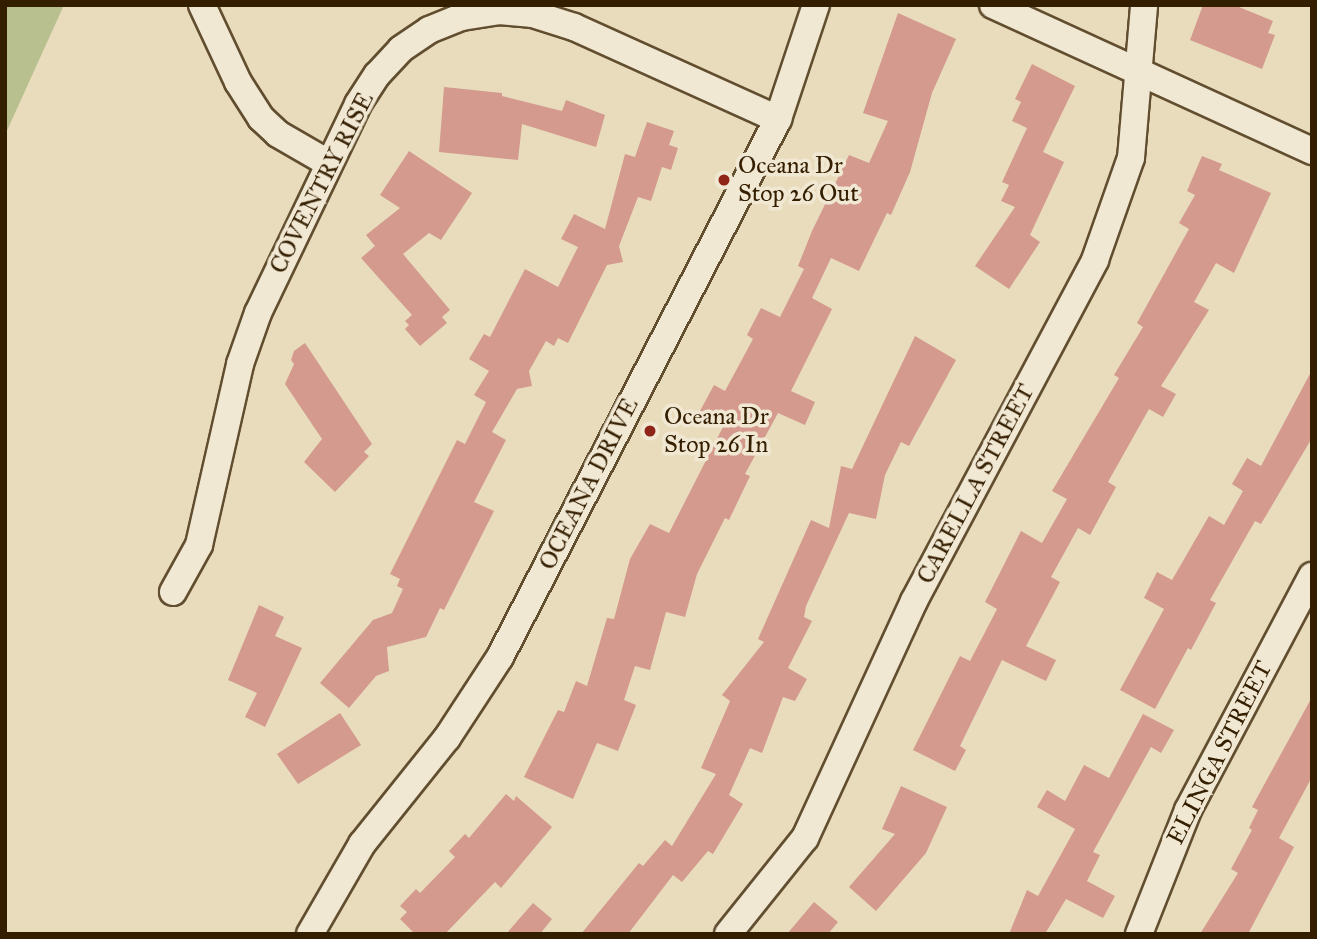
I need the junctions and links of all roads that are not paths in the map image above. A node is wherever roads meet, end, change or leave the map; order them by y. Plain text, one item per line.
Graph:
1 (202, 5) edge
2 (816, 5) edge
3 (993, 5) edge
4 (1144, 5) edge
5 (1137, 72) junction
6 (778, 119) junction
7 (1312, 151) edge
8 (328, 163) junction
9 (1312, 576) edge
10 (173, 592) dead end
11 (310, 934) edge
12 (728, 934) edge
13 (1139, 934) edge

1 - 8 street
2 - 6 street, OCEANA DRIVE
3 - 5 street
4 - 5 street, CARELLA STREET
5 - 7 street
5 - 12 street, CARELLA STREET
6 - 8 street, COVENTRY RISE
6 - 11 street, OCEANA DRIVE
8 - 10 street, COVENTRY RISE
9 - 13 street, ELINGA STREET

